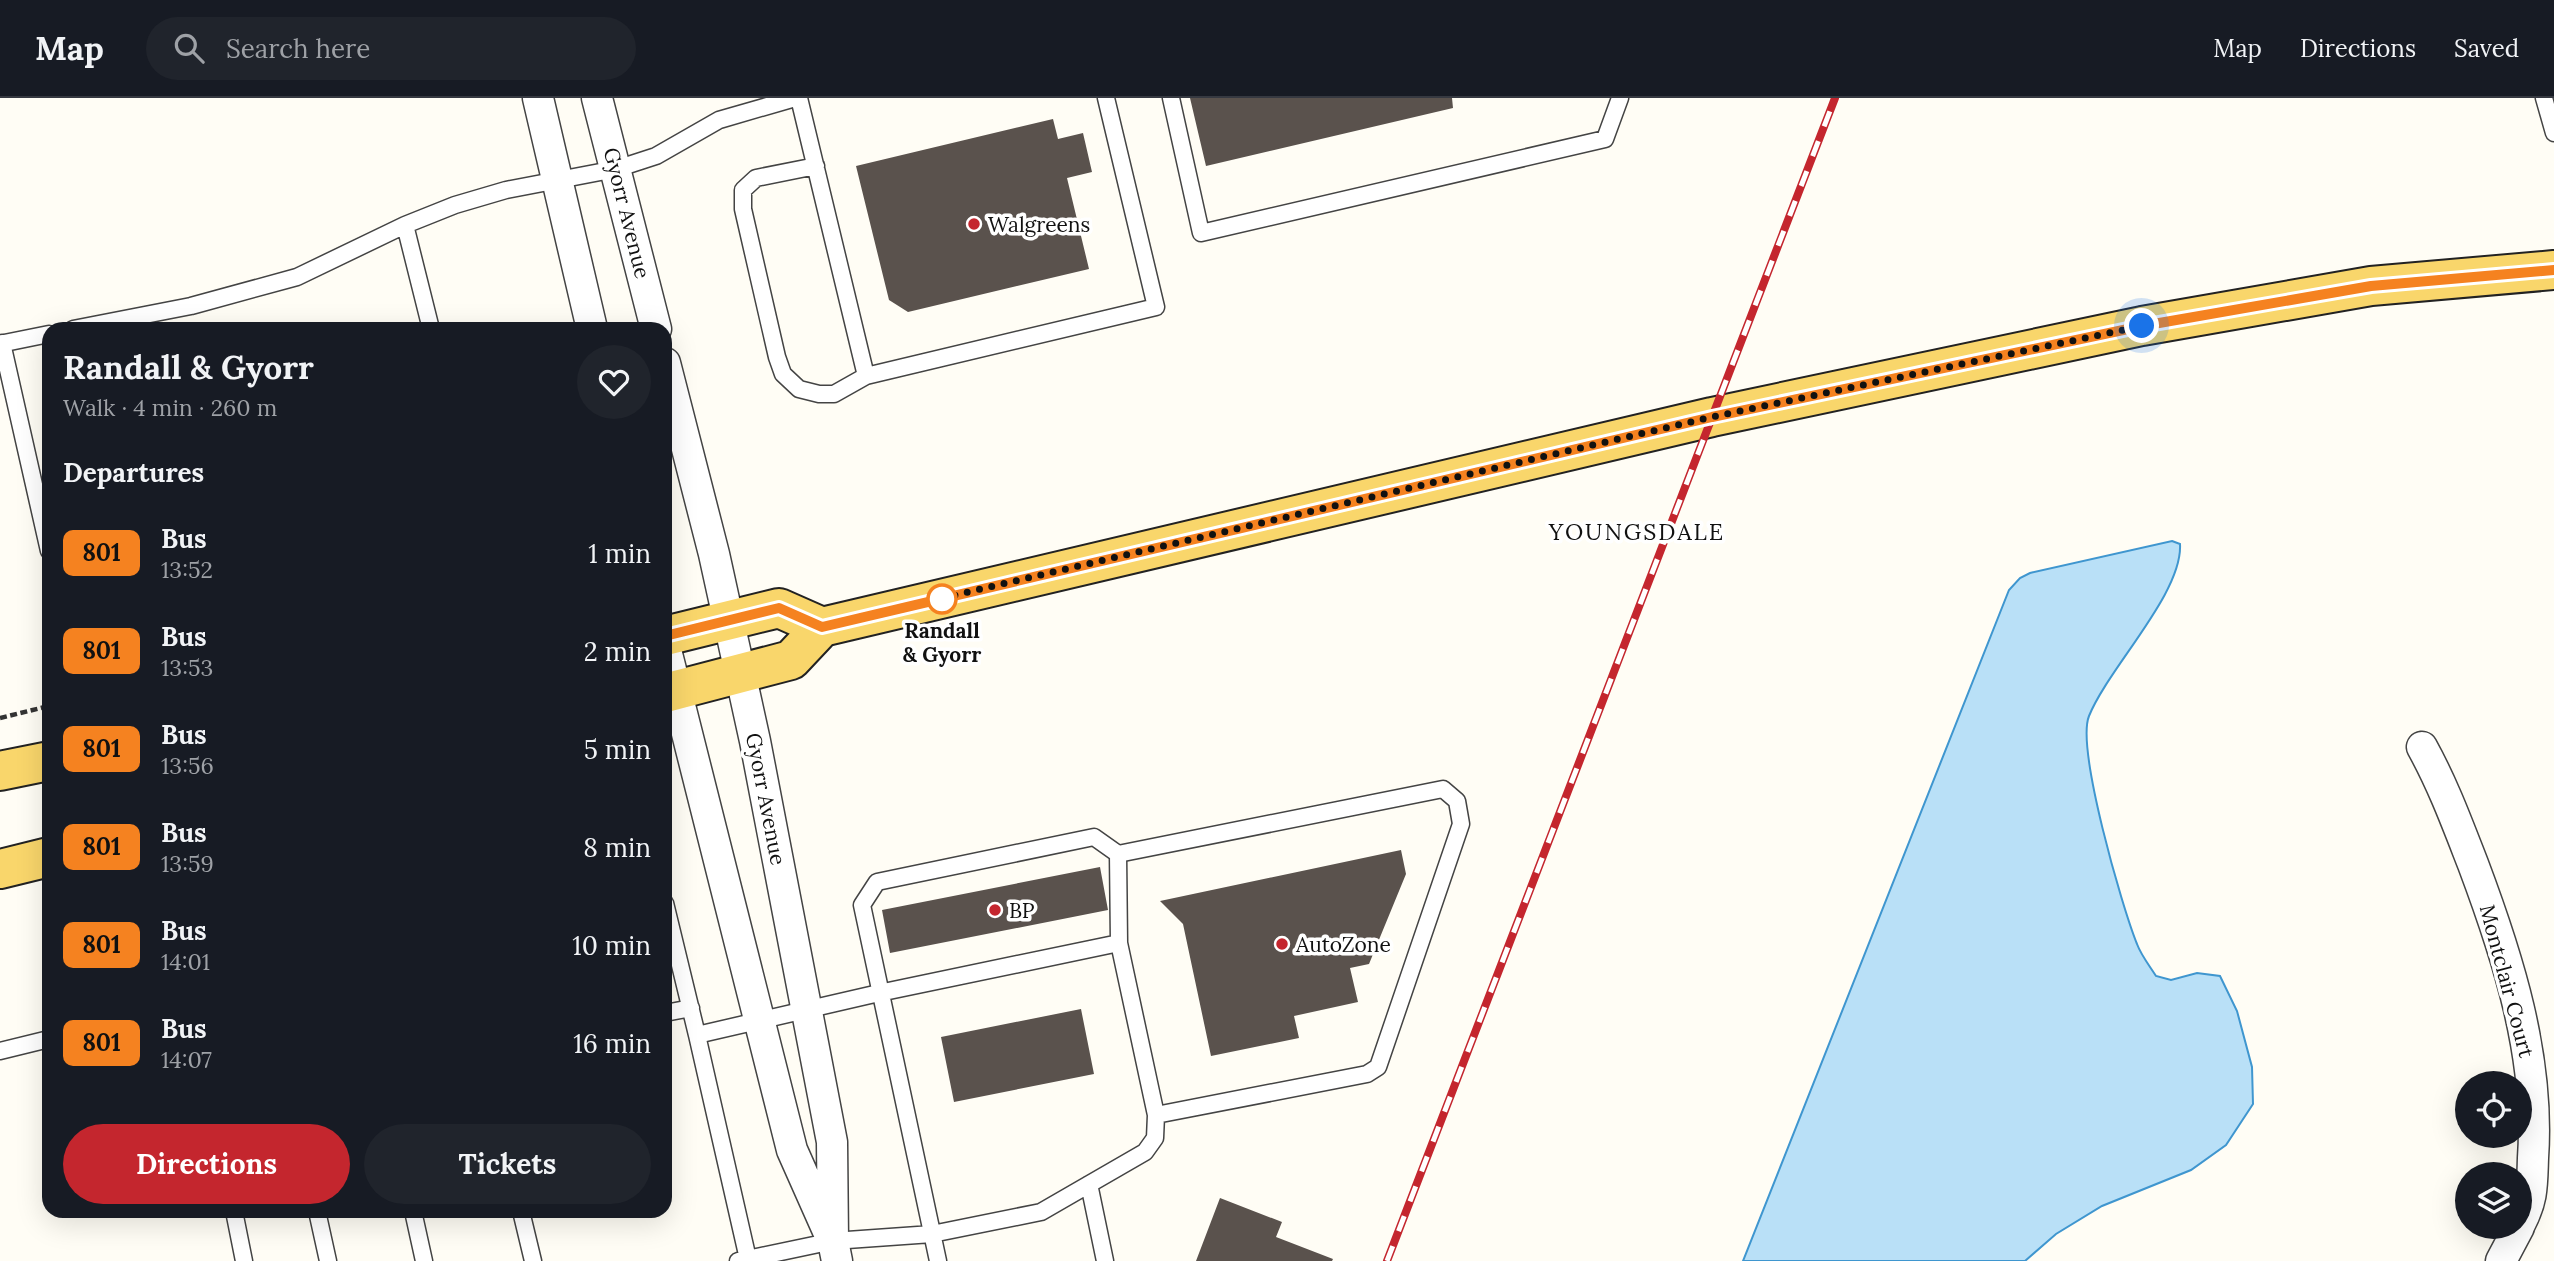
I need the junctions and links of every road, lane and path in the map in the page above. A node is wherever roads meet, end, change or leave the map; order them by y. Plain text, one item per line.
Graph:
1 (538, 98) edge
2 (597, 98) edge
3 (797, 98) edge
4 (1106, 98) edge
5 (1171, 98) edge
6 (1620, 98) edge
7 (2544, 98) edge
8 (2554, 133) edge
9 (816, 166) junction
10 (616, 169) junction
11 (558, 182) junction
12 (405, 225) junction
13 (2554, 271) edge
14 (109, 322) edge
15 (429, 322) edge
16 (590, 322) edge
17 (654, 322) edge
18 (42, 335) edge
19 (1, 343) edge
20 (866, 376) junction
21 (672, 391) edge
22 (42, 521) edge
23 (729, 621) junction
24 (822, 627) junction
25 (672, 634) edge
26 (740, 675) junction
27 (672, 691) edge
28 (672, 695) edge
29 (42, 708) edge
30 (0, 718) edge
31 (2422, 747) dead end
32 (42, 762) edge
33 (0, 771) edge
34 (1118, 854) junction
35 (42, 859) edge
36 (0, 869) edge
37 (672, 931) edge
38 (1119, 943) junction
39 (879, 993) junction
40 (691, 1008) junction
41 (807, 1011) junction
42 (672, 1012) edge
43 (760, 1021) junction
44 (697, 1035) junction
45 (42, 1041) edge
46 (0, 1051) edge
47 (1156, 1115) junction
48 (2532, 1174) edge
49 (1089, 1184) junction
50 (235, 1218) edge
51 (319, 1218) edge
52 (415, 1218) edge
53 (524, 1218) edge
54 (932, 1234) junction
55 (2512, 1239) edge
56 (835, 1251) edge
57 (743, 1260) edge
58 (244, 1261) edge
59 (328, 1261) edge
60 (424, 1261) edge
61 (533, 1261) edge
62 (938, 1261) edge
63 (1105, 1261) edge
64 (2501, 1261) edge

1 - 11 street
2 - 10 street, Gyorr Avenue
3 - 9 lane
3 - 10 lane
4 - 20 lane
5 - 6 lane
7 - 8 lane
9 - 20 lane
9 - 20 lane
10 - 11 lane
10 - 17 street, Gyorr Avenue
11 - 12 lane
11 - 16 street
12 - 14 lane
12 - 15 lane
13 - 24 main road
18 - 19 lane
19 - 22 lane
21 - 23 street, Gyorr Avenue
23 - 24 main road
23 - 25 main road
23 - 26 street, Gyorr Avenue
24 - 26 main road
26 - 27 main road
26 - 41 street, Gyorr Avenue
28 - 43 street
29 - 30 path
31 - 48 street, Montclair Court
32 - 33 main road
34 - 38 lane
34 - 39 lane
34 - 47 lane
35 - 36 main road
37 - 40 lane
38 - 39 lane
38 - 47 lane
39 - 41 lane
39 - 54 lane
40 - 42 lane
40 - 44 lane
41 - 43 lane
41 - 56 street, Gyorr Avenue
43 - 44 lane
43 - 56 street
44 - 57 lane
45 - 46 lane
47 - 49 lane
49 - 54 lane
49 - 63 lane
50 - 58 lane
51 - 59 lane
52 - 60 lane
53 - 61 lane
54 - 56 lane
54 - 62 lane
55 - 64 street, Montclair Court
56 - 57 lane

